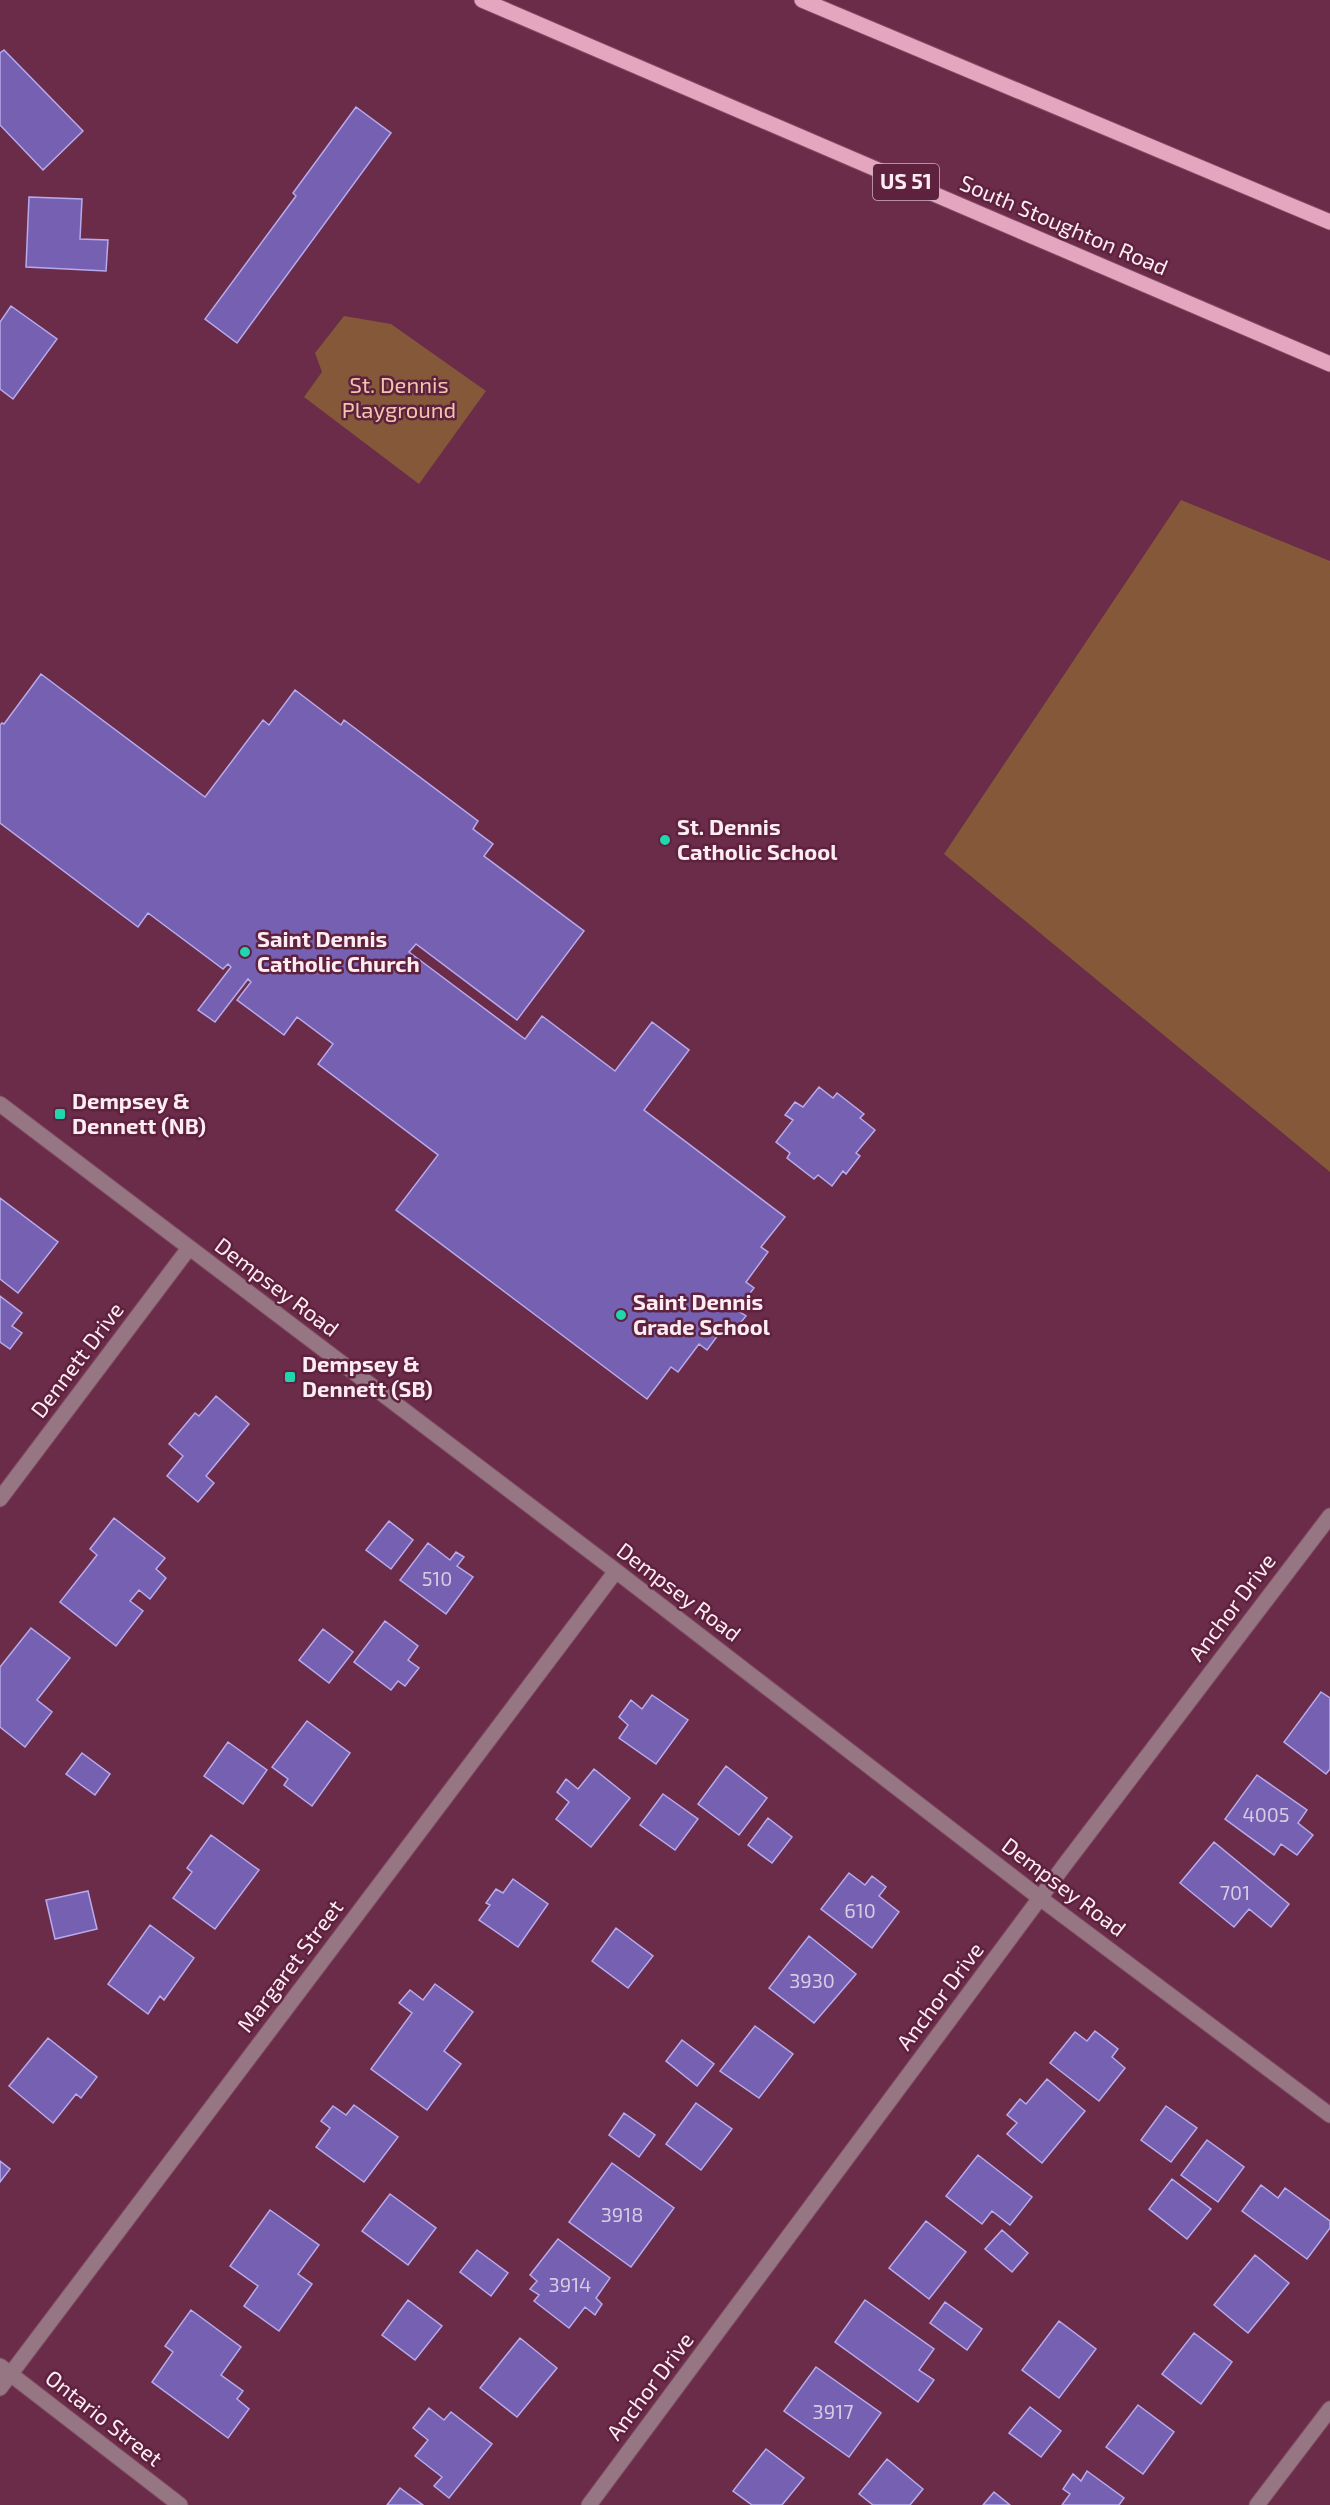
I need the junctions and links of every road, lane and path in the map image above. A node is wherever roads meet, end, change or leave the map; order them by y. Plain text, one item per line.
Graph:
1 (482, 0) edge
2 (802, 0) edge
3 (1330, 222) edge
4 (1330, 364) edge
5 (0, 1104) edge
6 (189, 1248) junction
7 (0, 1499) edge
8 (1330, 1516) edge
9 (616, 1571) junction
10 (1040, 1898) junction
11 (1330, 2115) edge
12 (5, 2370) edge
13 (0, 2388) edge
14 (1330, 2409) edge
15 (180, 2505) edge
16 (590, 2505) edge
17 (1257, 2505) edge

1 - 4 main road, South Stoughton Road / US 51
2 - 3 main road
5 - 6 street, Dempsey Road
6 - 7 street, Dennett Drive
6 - 9 street, Dempsey Road
8 - 10 street, Anchor Drive
9 - 10 street, Dempsey Road
9 - 12 street, Margaret Street
10 - 11 street, Dempsey Road
10 - 16 street, Anchor Drive
12 - 13 street, Margaret Street
12 - 15 street, Ontario Street
14 - 17 street

